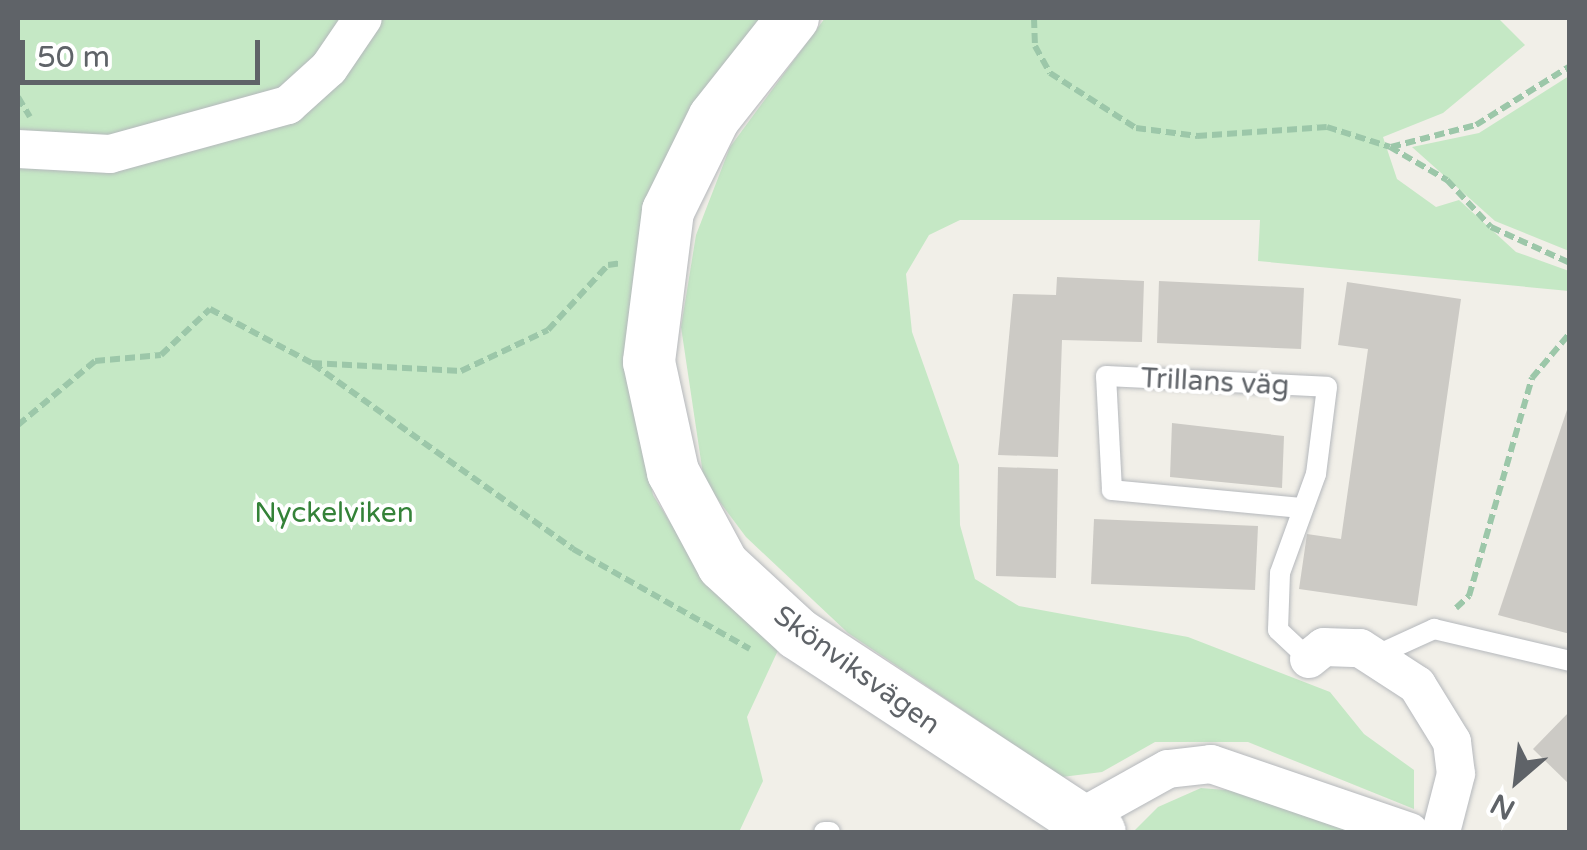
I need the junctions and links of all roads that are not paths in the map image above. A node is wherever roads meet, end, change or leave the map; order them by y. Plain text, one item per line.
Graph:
1 (363, 18) edge
2 (793, 18) edge
3 (18, 150) edge
4 (1302, 508) junction
5 (1377, 655) junction
6 (1309, 659) joint
7 (1570, 660) edge
8 (1089, 826) edge
9 (1410, 832) edge
10 (1441, 832) edge

1 - 3 street
2 - 8 street, Skönviksvägen
4 - 4 lane, Trillans väg
4 - 6 lane, Trillans väg
5 - 6 street, Trillans väg
5 - 7 lane
5 - 10 street, Trillans väg
8 - 9 street

